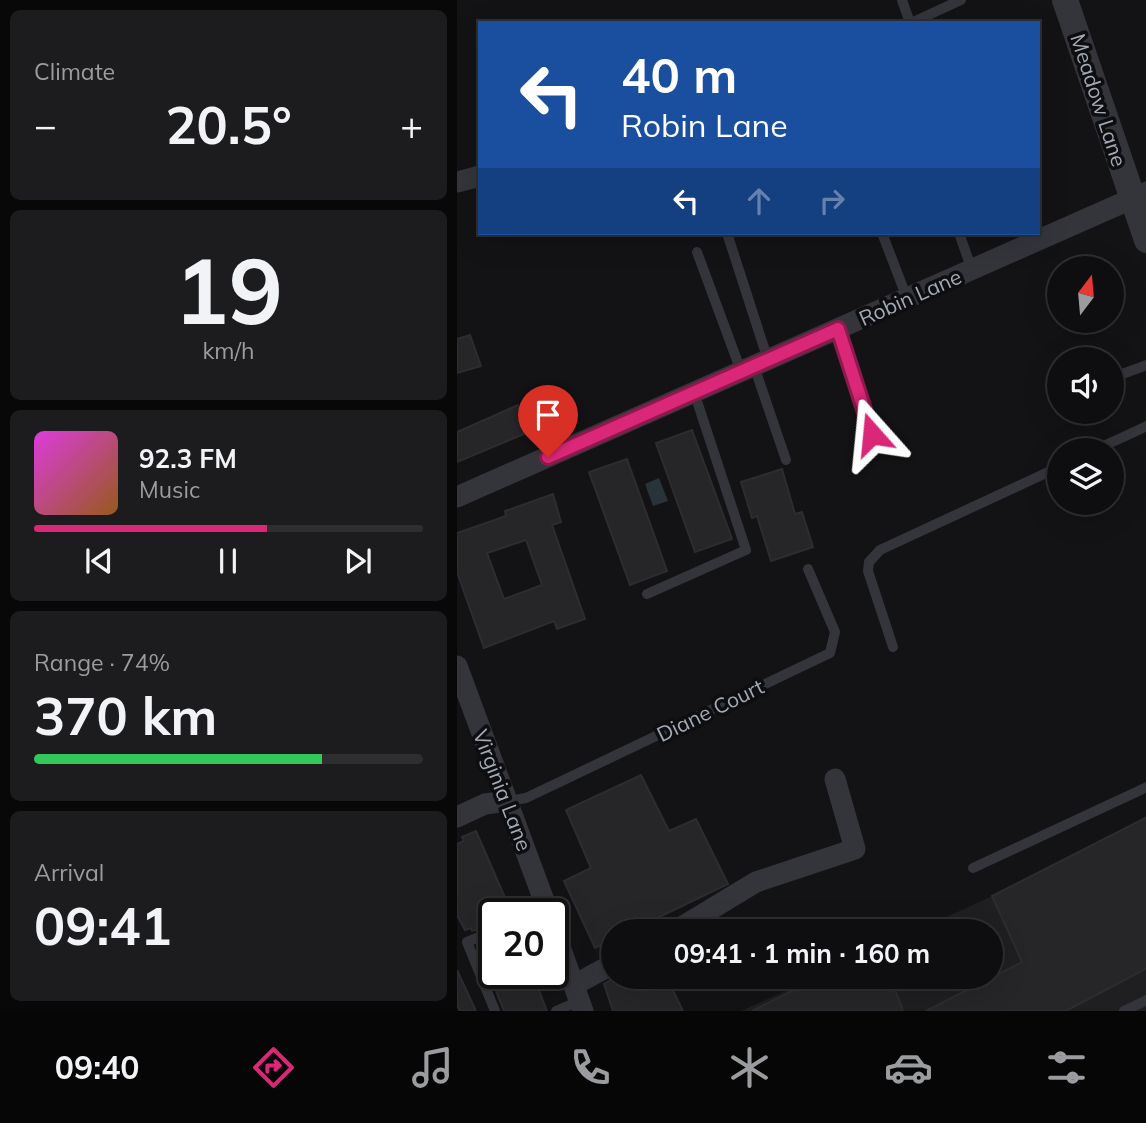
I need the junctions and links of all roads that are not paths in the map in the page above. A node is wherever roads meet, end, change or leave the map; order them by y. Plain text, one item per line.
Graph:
1 (902, 0) edge
2 (961, 0) edge
3 (1065, 0) edge
4 (910, 21) edge
5 (915, 21) edge
6 (478, 177) edge
7 (457, 183) edge
8 (1139, 196) edge
9 (727, 235) edge
10 (883, 235) edge
11 (960, 235) edge
12 (1146, 240) edge
13 (697, 252) dead end
14 (971, 270) junction
15 (907, 298) junction
16 (838, 329) junction
17 (754, 365) junction
18 (1146, 365) edge
19 (1124, 373) edge
20 (694, 392) junction
21 (1146, 426) edge
22 (872, 434) dead end
23 (1120, 438) edge
24 (786, 460) dead end
25 (1047, 473) edge
26 (457, 496) edge
27 (808, 569) dead end
28 (647, 594) dead end
29 (893, 647) dead end
30 (457, 666) edge
31 (834, 779) dead end
32 (1146, 787) edge
33 (508, 801) junction
34 (457, 817) edge
35 (973, 868) dead end
36 (541, 898) edge
37 (695, 919) edge
38 (478, 938) edge
39 (478, 969) edge
40 (569, 973) edge
41 (601, 976) edge
42 (486, 989) edge
43 (579, 999) edge
44 (1146, 1000) edge
45 (495, 1011) edge
46 (556, 1011) edge
47 (1124, 1011) edge

1 - 4 lane
2 - 5 lane
3 - 8 street, Meadow Lane
6 - 7 street
8 - 12 street, Meadow Lane
8 - 14 street, Robin Lane
9 - 17 lane
10 - 15 lane
11 - 14 lane
13 - 17 lane
14 - 15 street, Robin Lane
15 - 16 street, Robin Lane
16 - 17 street, Robin Lane
16 - 22 lane
17 - 20 street, Robin Lane
17 - 24 lane
18 - 19 lane
20 - 26 street, Robin Lane
20 - 28 lane
21 - 23 lane
25 - 29 lane
27 - 33 lane, Diane Court
30 - 33 street, Virginia Lane
31 - 37 street
32 - 35 lane
33 - 34 street
33 - 36 street, Virginia Lane
38 - 39 lane
40 - 43 street, Virginia Lane
41 - 43 street
42 - 45 lane
43 - 46 lane
44 - 47 lane

